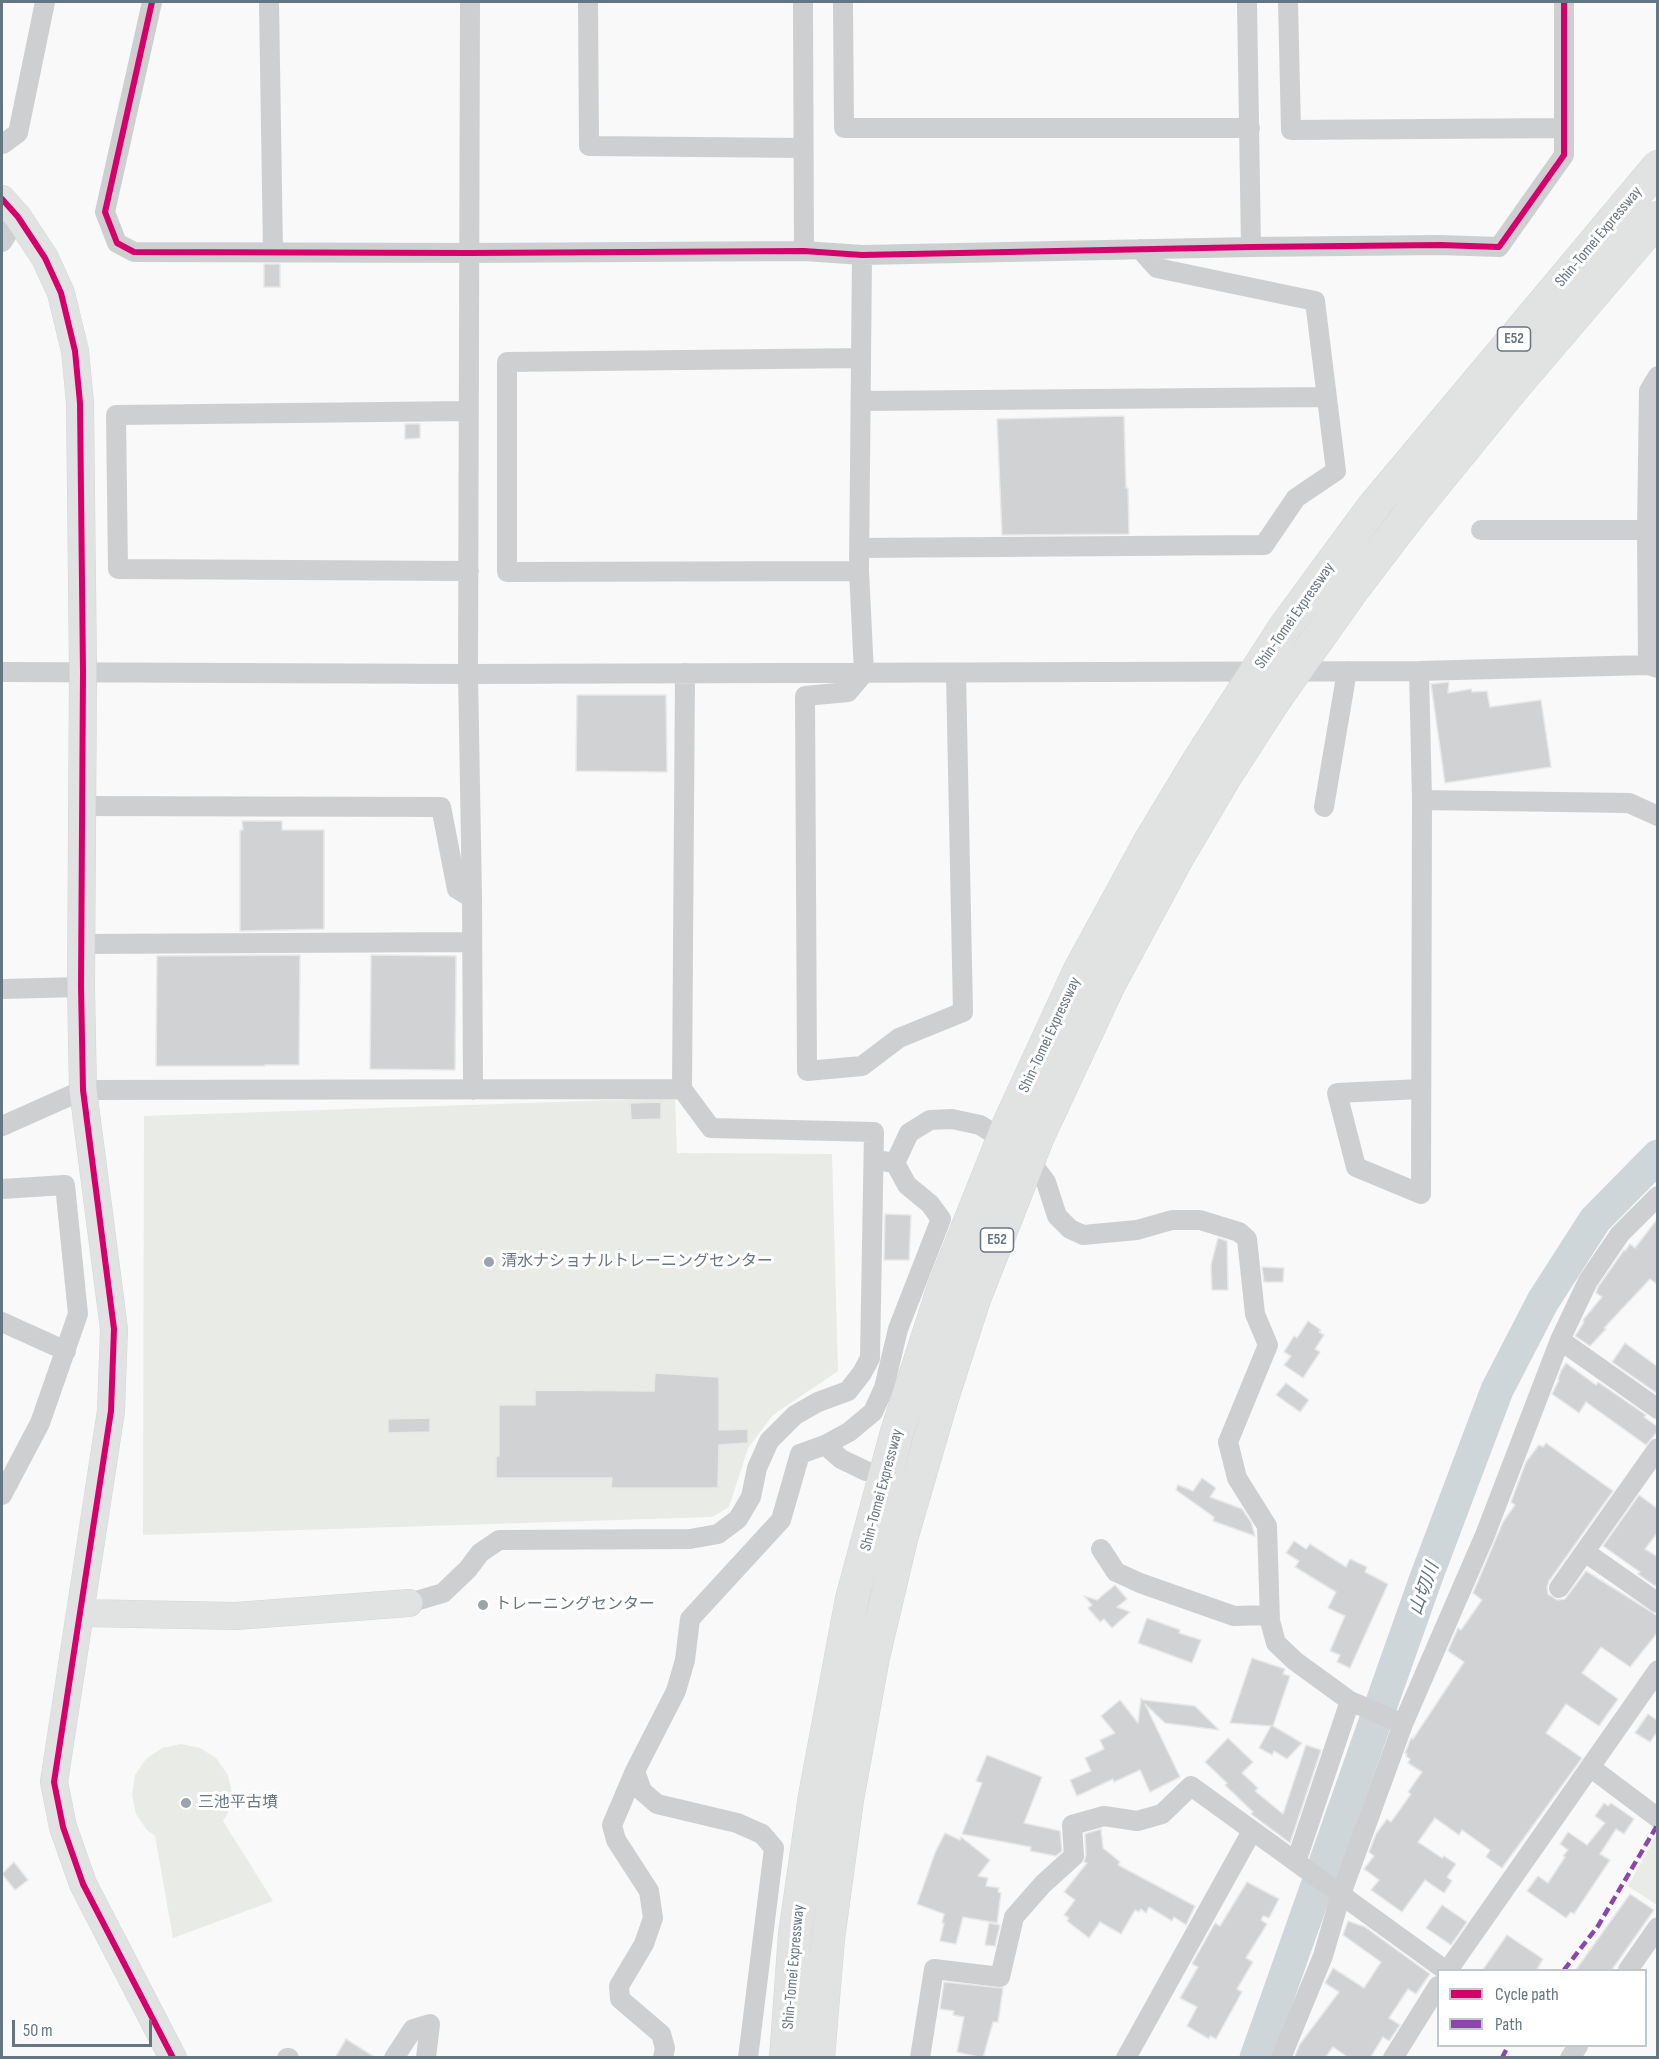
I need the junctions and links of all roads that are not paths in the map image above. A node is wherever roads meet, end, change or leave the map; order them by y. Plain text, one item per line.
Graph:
1 (45, 2) edge
2 (152, 2) edge
3 (270, 2) edge
4 (470, 2) edge
5 (588, 2) edge
6 (803, 2) edge
7 (843, 2) edge
8 (1247, 2) edge
9 (1288, 2) edge
10 (1564, 2) edge
11 (1250, 128) junction
12 (1564, 128) junction
13 (2, 144) edge
14 (803, 148) junction
15 (1658, 167) edge
16 (10, 208) edge
17 (1658, 218) edge
18 (2, 242) edge
19 (1251, 247) junction
20 (1140, 249) junction
21 (804, 251) junction
22 (273, 252) junction
23 (469, 253) junction
24 (862, 255) junction
25 (861, 358) junction
26 (1658, 376) edge
27 (1327, 397) junction
28 (861, 401) junction
29 (469, 411) junction
30 (1481, 530) dead end
31 (1647, 530) junction
32 (859, 548) junction
33 (469, 571) junction
34 (859, 571) junction
35 (1653, 667) edge
36 (1347, 671) junction
37 (1419, 671) junction
38 (2, 672) edge
39 (83, 672) junction
40 (685, 673) junction
41 (864, 673) junction
42 (956, 673) junction
43 (468, 674) junction
44 (1422, 800) junction
45 (82, 806) junction
46 (1324, 807) dead end
47 (1658, 816) edge
48 (472, 898) junction
49 (472, 942) junction
50 (81, 944) junction
51 (81, 987) junction
52 (2, 989) edge
53 (682, 1089) junction
54 (1421, 1089) junction
55 (83, 1090) junction
56 (473, 1090) junction
57 (2, 1126) edge
58 (875, 1160) junction
59 (895, 1163) junction
60 (2, 1189) edge
61 (1658, 1196) edge
62 (2, 1322) edge
63 (1560, 1340) junction
64 (66, 1351) junction
65 (1658, 1409) edge
66 (825, 1445) junction
67 (1658, 1448) edge
68 (866, 1471) dead end
69 (2, 1495) edge
70 (1101, 1550) dead end
71 (1585, 1552) junction
72 (1559, 1588) dead end
73 (409, 1603) joint
74 (1658, 1603) edge
75 (81, 1613) junction
76 (1270, 1615) junction
77 (1658, 1670) edge
78 (1353, 1703) junction
79 (1398, 1722) junction
80 (1590, 1767) junction
81 (635, 1771) junction
82 (1658, 1818) edge
83 (1252, 1831) junction
84 (1299, 1864) junction
85 (1337, 1891) junction
86 (1658, 1927) edge
87 (1444, 1969) edge
88 (1448, 1969) edge
89 (1629, 1969) edge
90 (1437, 1988) edge
91 (173, 2058) edge
92 (394, 2058) edge
93 (426, 2058) edge
94 (663, 2058) edge
95 (748, 2058) edge
96 (786, 2058) edge
97 (818, 2058) edge
98 (920, 2058) edge
99 (1126, 2058) edge
100 (1281, 2058) edge
101 (1393, 2058) edge

1 - 13 street
2 - 22 street
3 - 22 street
4 - 23 street
5 - 14 street
6 - 14 street
7 - 11 street
8 - 11 street
9 - 12 street
10 - 12 street
11 - 19 street
12 - 19 street
14 - 21 street
15 - 96 highway, Shin-Tomei Expressway / E52, bridge
16 - 18 street
16 - 39 street
17 - 97 highway, Shin-Tomei Expressway / E52, bridge
19 - 20 street
20 - 24 street
20 - 27 street
21 - 23 street
21 - 24 street
22 - 23 street
23 - 29 street
24 - 25 street
25 - 28 street
25 - 34 street
26 - 31 street
27 - 28 street
27 - 32 street
28 - 32 street
29 - 33 street
29 - 33 street
30 - 31 street
31 - 35 street
32 - 34 street
33 - 43 street
34 - 41 street
35 - 37 street
36 - 37 street
36 - 42 street
36 - 46 street
37 - 44 street
38 - 39 street
39 - 43 street
39 - 45 street
40 - 41 street
40 - 43 street
40 - 53 street
41 - 42 street
41 - 42 street
43 - 48 street
44 - 47 street
44 - 54 street
45 - 48 street
45 - 50 street
48 - 49 street
49 - 50 street
49 - 56 street
50 - 51 street
51 - 52 street
51 - 55 street
53 - 56 street
53 - 58 street
54 - 54 street
55 - 56 street
55 - 57 street
55 - 75 street
58 - 59 street
58 - 73 street
59 - 66 street
59 - 76 street
60 - 64 street
61 - 63 street
62 - 64 street
63 - 65 street
63 - 79 street
64 - 69 street
66 - 68 street
66 - 81 street
67 - 71 street
70 - 76 street
71 - 72 street
71 - 74 street
73 - 75 street
75 - 91 street
76 - 78 street
77 - 80 street
78 - 79 street
78 - 84 street
79 - 85 street
80 - 82 street
80 - 88 street
81 - 94 street
81 - 95 street
83 - 84 street
83 - 98 street
83 - 99 street
84 - 85 street
85 - 87 street
85 - 100 street
86 - 89 street
90 - 101 street
92 - 93 street

